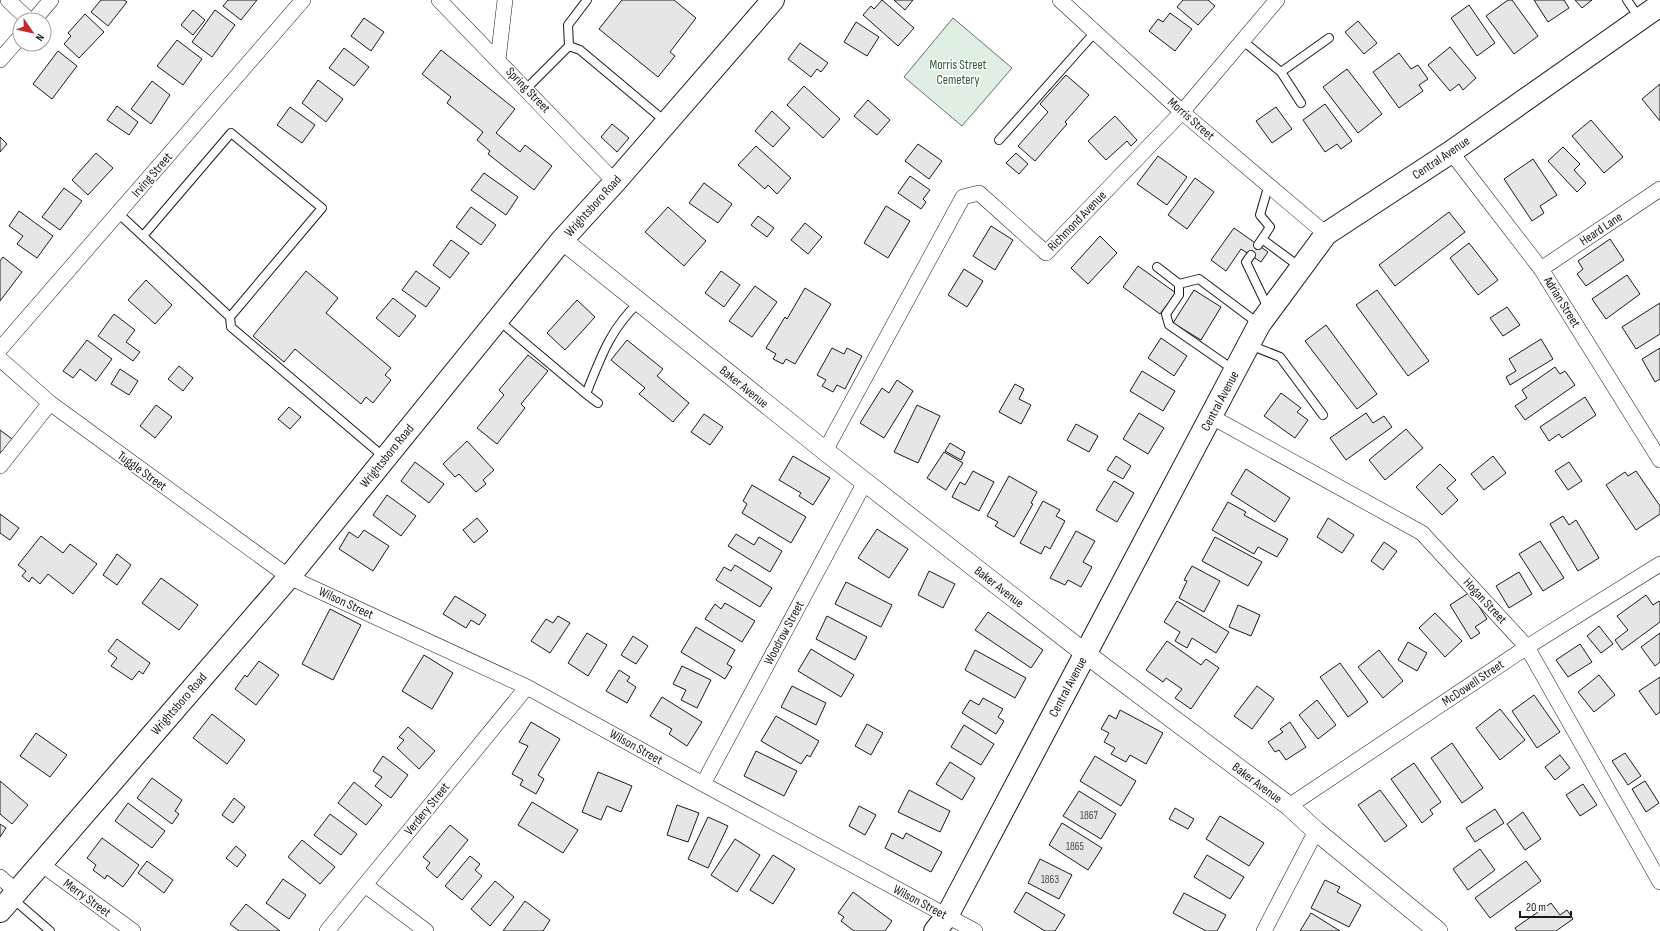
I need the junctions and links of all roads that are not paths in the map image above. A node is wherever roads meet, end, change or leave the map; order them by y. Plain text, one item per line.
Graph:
1 (8, 0) edge
2 (51, 0) edge
3 (303, 0) edge
4 (439, 0) edge
5 (505, 0) edge
6 (587, 0) edge
7 (773, 0) edge
8 (1060, 0) edge
9 (1277, 0) edge
10 (1627, 0) edge
11 (1660, 5) edge
12 (21, 12) edge
13 (41, 12) edge
14 (1640, 19) junction
15 (1096, 31) junction
16 (1329, 38) dead end
17 (1242, 41) junction
18 (12, 46) edge
19 (569, 46) junction
20 (0, 60) edge
21 (498, 60) junction
22 (1281, 72) junction
23 (526, 89) junction
24 (1301, 103) dead end
25 (1182, 112) junction
26 (666, 123) junction
27 (999, 140) dead end
28 (1451, 152) junction
29 (615, 182) junction
30 (1269, 184) junction
31 (1660, 189) edge
32 (118, 213) junction
33 (1326, 234) junction
34 (144, 236) junction
35 (562, 240) junction
36 (1251, 255) dead end
37 (1157, 267) dead end
38 (1301, 268) junction
39 (1541, 269) junction
40 (1179, 284) junction
41 (639, 302) junction
42 (230, 317) junction
43 (1264, 318) junction
44 (498, 319) junction
45 (1250, 344) junction
46 (0, 349) edge
47 (0, 359) edge
48 (1236, 371) junction
49 (586, 394) junction
50 (50, 403) junction
51 (598, 403) dead end
52 (1323, 415) dead end
53 (1212, 417) junction
54 (825, 451) junction
55 (386, 458) junction
56 (1660, 460) edge
57 (0, 466) edge
58 (865, 482) junction
59 (1660, 564) edge
60 (289, 577) junction
61 (1527, 647) junction
62 (1086, 654) junction
63 (528, 687) junction
64 (703, 784) junction
65 (1289, 806) junction
66 (1316, 831) junction
67 (41, 864) junction
68 (0, 877) edge
69 (1660, 882) edge
70 (365, 885) junction
71 (9, 900) edge
72 (941, 924) edge
73 (50, 931) edge
74 (133, 931) edge
75 (327, 931) edge
76 (426, 931) edge
77 (975, 931) edge
78 (1264, 931) edge
79 (1438, 931) edge

1 - 12 street
2 - 13 street
3 - 32 street, Irving Street
4 - 21 street, Spring Street
5 - 21 street
6 - 19 lane
7 - 26 main road, Wrightsboro Road
8 - 15 street, Morris Street
9 - 17 street, Richmond Avenue
10 - 14 lane
11 - 14 main road, Central Avenue
14 - 28 main road, Central Avenue
15 - 25 street, Morris Street
15 - 27 lane
16 - 22 lane
17 - 22 lane
17 - 25 street, Richmond Avenue
18 - 20 street
19 - 23 lane
19 - 26 lane
21 - 23 street, Spring Street
22 - 24 lane
23 - 29 street, Spring Street
25 - 30 street, Morris Street
25 - 54 street, Richmond Avenue
26 - 29 main road, Wrightsboro Road
28 - 33 main road, Central Avenue
28 - 39 street, Adrian Street
29 - 35 main road, Wrightsboro Road
30 - 33 street, Morris Street
30 - 38 lane
31 - 39 street, Heard Lane
32 - 34 lane
32 - 46 street, Irving Street
33 - 38 main road, Central Avenue
34 - 42 lane
34 - 42 lane
35 - 41 street, Baker Avenue
35 - 44 main road, Wrightsboro Road
36 - 43 lane
37 - 40 lane
38 - 43 main road, Central Avenue
39 - 56 street, Adrian Street
40 - 43 lane
40 - 48 lane
41 - 49 lane
41 - 54 street, Baker Avenue
42 - 55 lane
43 - 45 main road, Central Avenue
44 - 49 lane
44 - 55 main road, Wrightsboro Road
45 - 48 main road, Central Avenue
45 - 52 lane
47 - 50 street, Tuggle Street
48 - 53 main road, Central Avenue
49 - 51 lane
50 - 57 street
50 - 60 street, Tuggle Street
53 - 61 street, Hogan Street
53 - 62 main road, Central Avenue
54 - 58 street, Baker Avenue
55 - 60 main road, Wrightsboro Road
58 - 62 street, Baker Avenue
58 - 64 street, Woodrow Street
59 - 61 street, McDowell Street
60 - 63 street, Wilson Street
60 - 67 main road, Wrightsboro Road
61 - 65 street, McDowell Street
61 - 69 street, Hogan Street
62 - 65 street, Baker Avenue
62 - 72 main road, Central Avenue
63 - 64 street, Wilson Street
63 - 70 street, Verdery Street
64 - 72 street, Wilson Street
65 - 66 street, Baker Avenue
66 - 78 street
66 - 79 street, Baker Avenue
67 - 71 main road, Wrightsboro Road
67 - 74 street, Merry Street
68 - 71 street
70 - 75 street, Verdery Street
70 - 76 street
71 - 73 lane
72 - 77 street, Wilson Street

